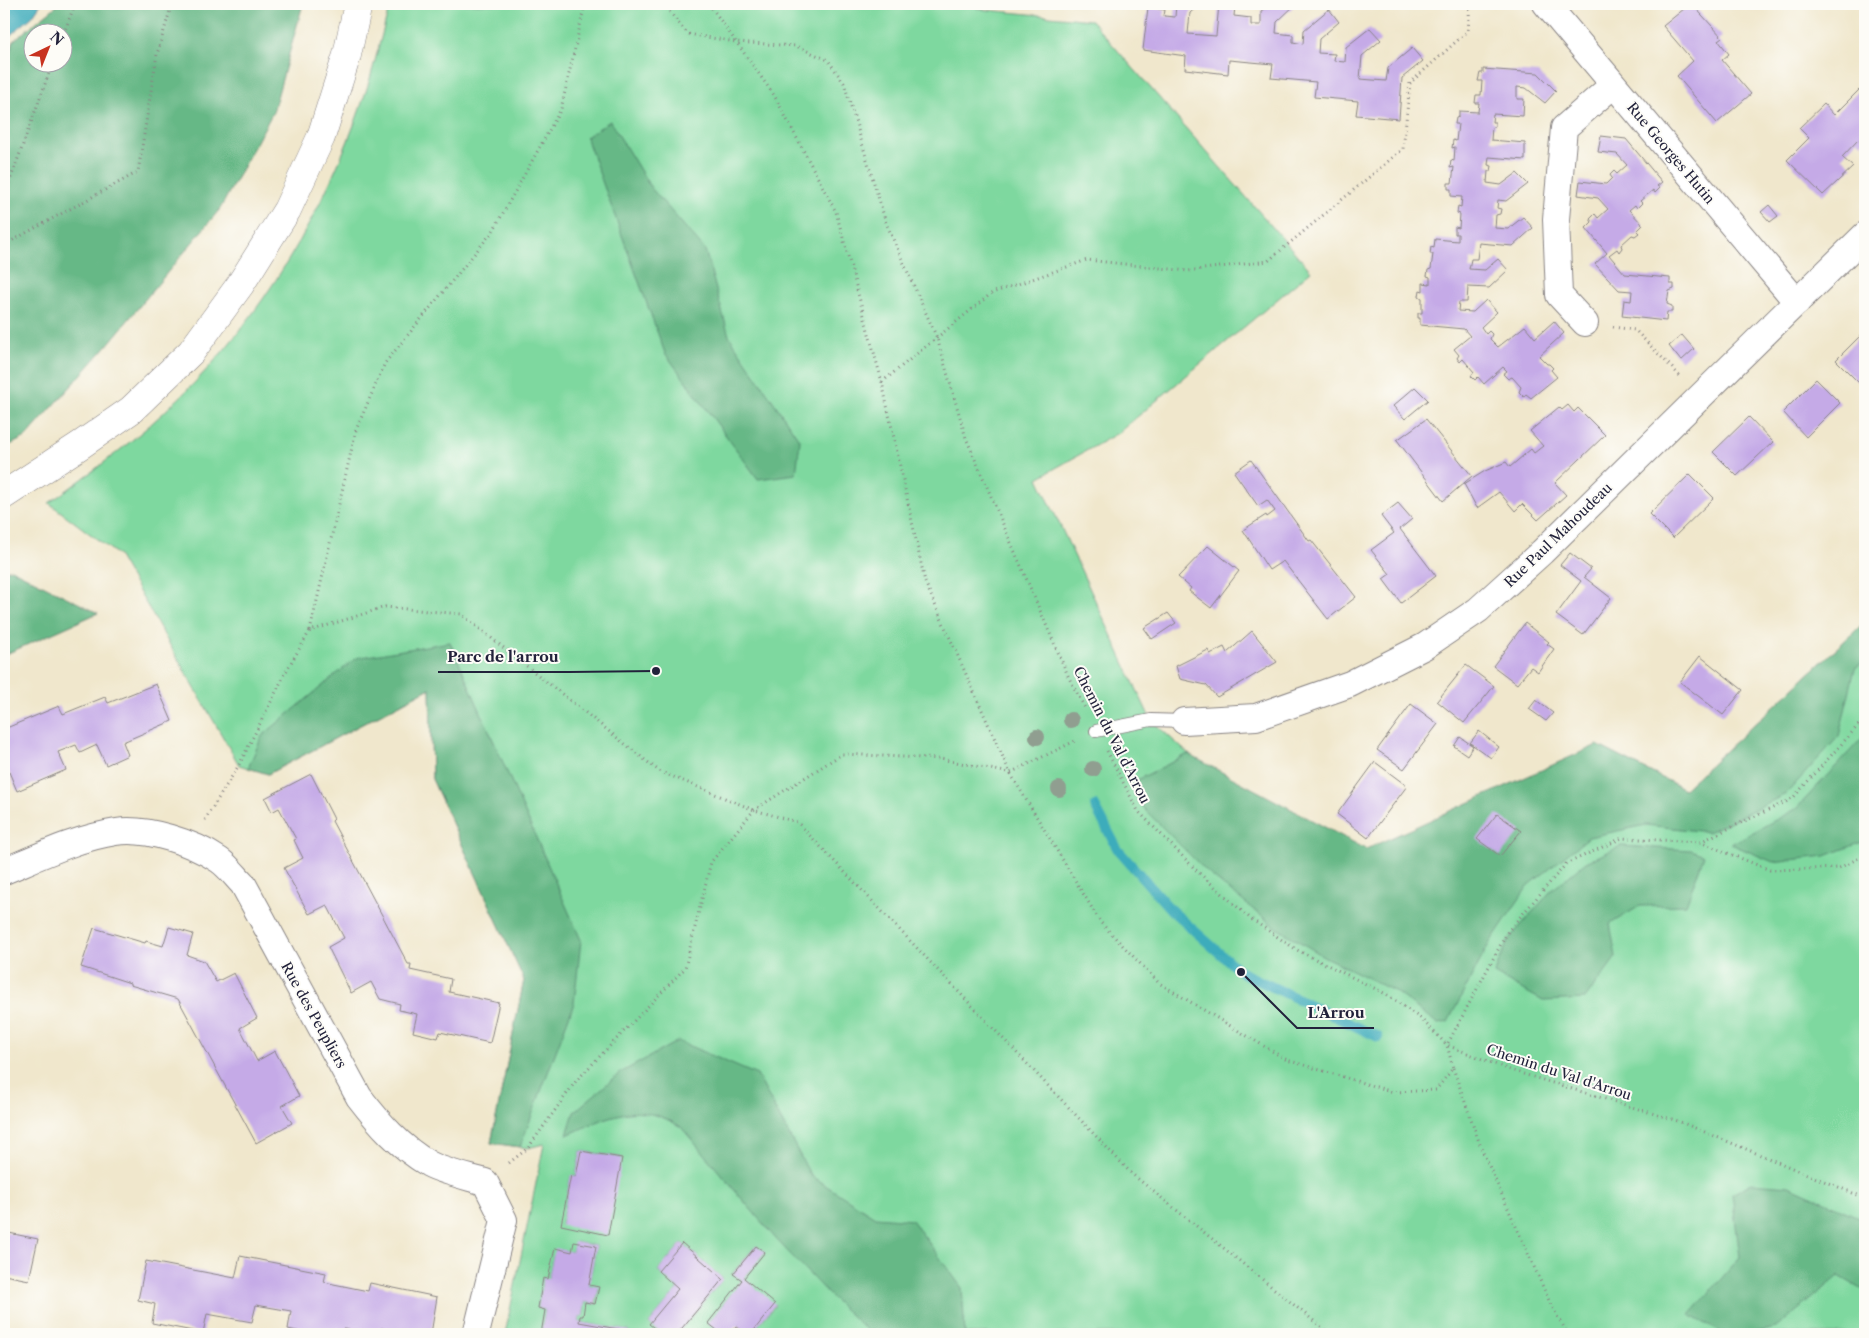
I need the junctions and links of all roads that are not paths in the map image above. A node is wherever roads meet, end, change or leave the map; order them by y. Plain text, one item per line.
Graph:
1 (358, 4) edge
2 (1546, 4) edge
3 (1613, 85) junction
4 (1865, 235) edge
5 (1797, 302) junction
6 (1585, 323) road end
7 (4, 495) edge
8 (1184, 721) joint
9 (1096, 731) road end
10 (4, 871) edge
11 (476, 1334) edge

1 - 7 main road
2 - 3 street, Rue Georges Hutin
3 - 5 street, Rue Georges Hutin
3 - 6 street
4 - 5 street, Rue Paul Mahoudeau
5 - 8 street, Rue Paul Mahoudeau
8 - 9 lane
10 - 11 street, Rue des Peupliers

